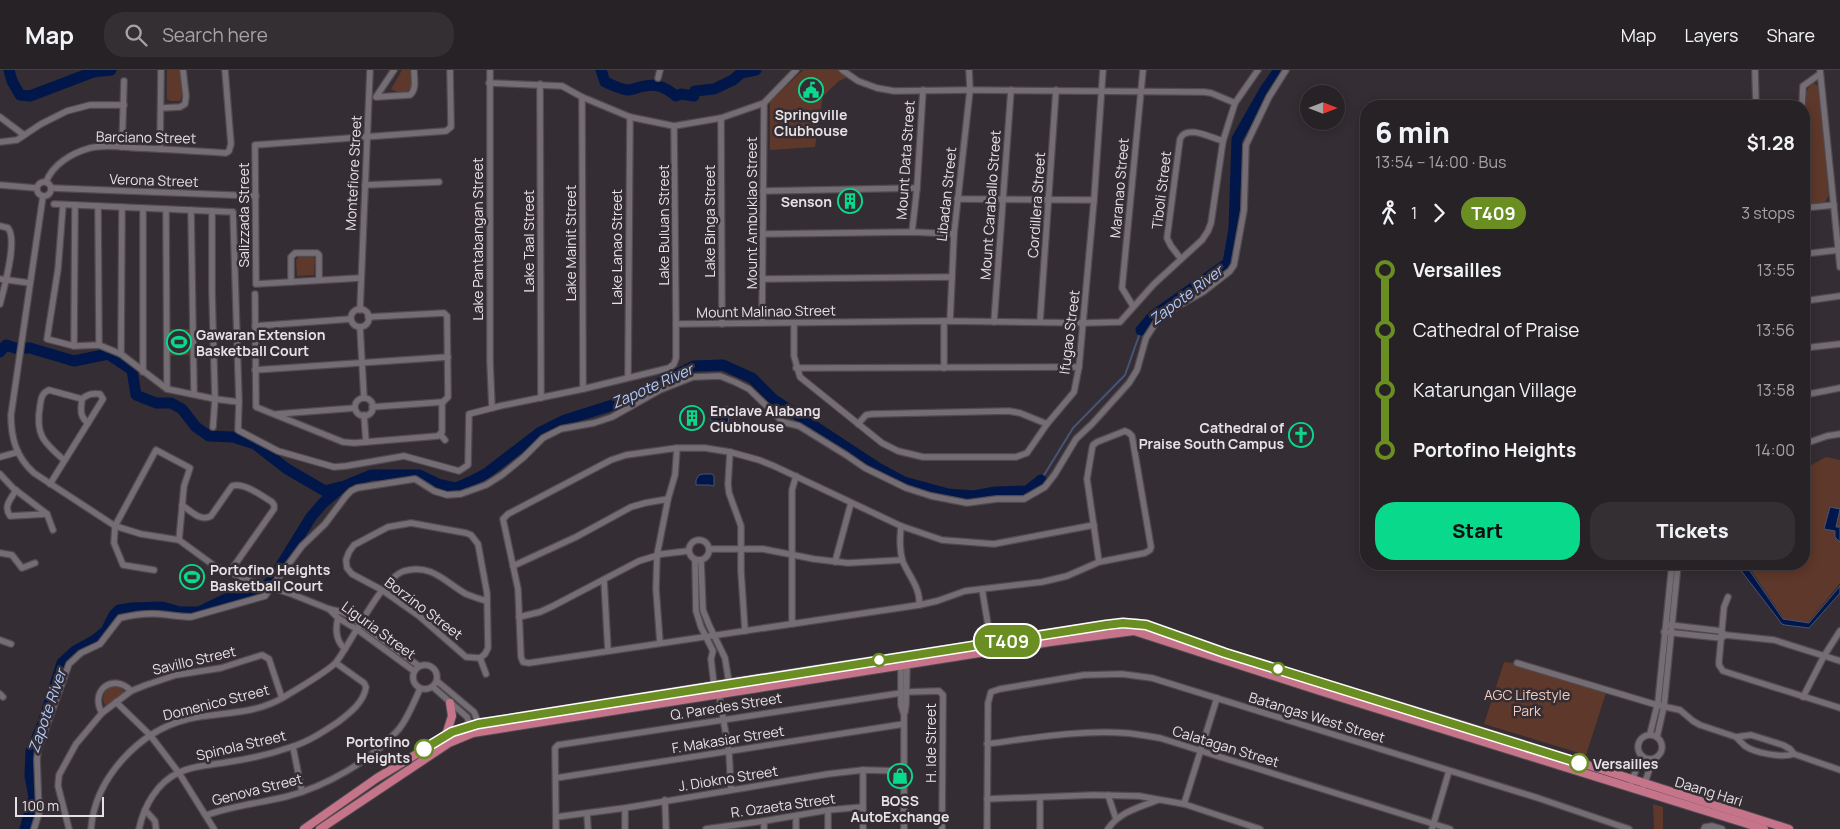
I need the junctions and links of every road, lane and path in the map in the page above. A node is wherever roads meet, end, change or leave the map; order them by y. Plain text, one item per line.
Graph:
1 (161, 70) edge
2 (183, 70) edge
3 (225, 70) edge
4 (370, 70) edge
5 (394, 70) edge
6 (414, 70) edge
7 (450, 70) edge
8 (490, 70) edge
9 (660, 70) edge
10 (796, 70) edge
11 (842, 70) edge
12 (969, 70) edge
13 (1102, 70) edge
14 (1143, 70) edge
15 (1258, 70) edge
16 (1286, 70) edge
17 (1755, 70) edge
18 (1820, 72) edge
19 (658, 78) dead end
20 (124, 81) dead end
21 (489, 82) junction
22 (540, 84) junction
23 (922, 90) junction
24 (970, 90) junction
25 (1011, 90) junction
26 (1056, 90) junction
27 (1101, 92) junction
28 (1141, 92) junction
29 (370, 97) junction
30 (377, 97) junction
31 (582, 98) junction
32 (1756, 100) edge
33 (1802, 100) edge
34 (764, 103) junction
35 (1235, 103) junction
36 (124, 105) junction
37 (161, 108) junction
38 (0, 116) edge
39 (630, 117) junction
40 (721, 118) junction
41 (674, 126) junction
42 (24, 135) junction
43 (367, 137) junction
44 (1223, 141) junction
45 (0, 142) edge
46 (122, 147) junction
47 (160, 149) junction
48 (46, 182) junction
49 (439, 182) dead end
50 (0, 185) edge
51 (365, 185) junction
52 (36, 188) junction
53 (51, 188) junction
54 (917, 188) junction
55 (763, 191) junction
56 (43, 196) junction
57 (256, 196) junction
58 (957, 200) junction
59 (1004, 200) junction
60 (1049, 200) junction
61 (1094, 200) junction
62 (54, 204) dead end
63 (1834, 204) junction
64 (63, 205) junction
65 (75, 205) junction
66 (98, 206) junction
67 (122, 207) junction
68 (1810, 207) edge
69 (143, 208) junction
70 (166, 209) junction
71 (191, 210) junction
72 (212, 211) junction
73 (0, 226) edge
74 (912, 232) junction
75 (763, 234) junction
76 (954, 234) junction
77 (1838, 250) junction
78 (1810, 253) edge
79 (1181, 259) junction
80 (1840, 267) edge
81 (952, 277) junction
82 (360, 278) junction
83 (763, 279) junction
84 (3, 280) edge
85 (320, 280) junction
86 (291, 282) junction
87 (30, 283) junction
88 (255, 294) dead end
89 (1840, 296) edge
90 (1810, 300) edge
91 (0, 304) edge
92 (1134, 306) junction
93 (360, 310) junction
94 (368, 317) junction
95 (351, 318) junction
96 (947, 321) junction
97 (762, 322) junction
98 (994, 322) junction
99 (1040, 322) junction
100 (794, 323) junction
101 (676, 324) junction
102 (722, 324) junction
103 (1084, 324) junction
104 (255, 326) junction
105 (360, 327) junction
106 (99, 344) junction
107 (1840, 344) edge
108 (74, 346) junction
109 (1810, 347) edge
110 (122, 354) junction
111 (448, 357) junction
112 (362, 362) junction
113 (1079, 367) junction
114 (796, 368) junction
115 (944, 368) junction
116 (255, 370) junction
117 (143, 372) junction
118 (628, 378) junction
119 (167, 388) junction
120 (583, 388) junction
121 (1840, 388) edge
122 (194, 394) junction
123 (1810, 394) edge
124 (364, 398) junction
125 (540, 398) junction
126 (82, 399) junction
127 (215, 399) junction
128 (239, 402) junction
129 (443, 402) junction
130 (372, 407) junction
131 (355, 408) junction
132 (492, 408) junction
133 (364, 415) junction
134 (287, 416) junction
135 (88, 423) junction
136 (858, 424) junction
137 (1047, 424) junction
138 (212, 427) dead end
139 (440, 434) junction
140 (1840, 434) edge
141 (445, 440) dead end
142 (366, 442) junction
143 (1810, 442) edge
144 (677, 448) junction
145 (18, 452) junction
146 (730, 452) junction
147 (0, 457) edge
148 (64, 460) junction
149 (0, 474) edge
150 (796, 476) junction
151 (50, 484) junction
152 (16, 490) junction
153 (668, 499) junction
154 (851, 503) junction
155 (182, 505) junction
156 (47, 514) junction
157 (1094, 525) junction
158 (116, 526) junction
159 (901, 526) junction
160 (53, 530) dead end
161 (179, 540) junction
162 (709, 549) junction
163 (740, 549) junction
164 (688, 551) junction
165 (0, 553) edge
166 (792, 554) junction
167 (657, 555) junction
168 (698, 560) junction
169 (902, 560) junction
170 (835, 562) junction
171 (1099, 562) junction
172 (35, 563) dead end
173 (513, 566) junction
174 (154, 570) dead end
175 (1672, 570) edge
176 (1677, 570) edge
177 (229, 573) junction
178 (604, 580) junction
179 (982, 589) junction
180 (382, 590) junction
181 (1728, 597) dead end
182 (487, 601) junction
183 (918, 605) junction
184 (329, 609) junction
185 (519, 617) junction
186 (338, 618) junction
187 (361, 624) junction
188 (792, 624) junction
189 (1668, 625) junction
190 (358, 630) junction
191 (745, 631) junction
192 (1840, 631) edge
193 (1668, 632) junction
194 (1722, 635) junction
195 (715, 636) junction
196 (707, 638) junction
197 (0, 640) edge
198 (660, 642) junction
199 (991, 643) junction
200 (11, 644) dead end
201 (345, 649) junction
202 (608, 651) junction
203 (1824, 656) junction
204 (480, 658) junction
205 (1840, 661) edge
206 (336, 663) junction
207 (1517, 663) dead end
208 (904, 665) junction
209 (419, 666) junction
210 (414, 671) junction
211 (486, 674) dead end
212 (437, 681) junction
213 (729, 683) junction
214 (714, 686) junction
215 (433, 687) junction
216 (420, 688) junction
217 (131, 691) junction
218 (904, 692) junction
219 (719, 695) junction
220 (1803, 697) junction
221 (282, 698) junction
222 (1217, 698) junction
223 (116, 702) junction
224 (450, 703) junction
225 (1657, 705) junction
226 (1664, 706) junction
227 (1840, 708) edge
228 (102, 713) junction
229 (723, 719) junction
230 (904, 724) junction
231 (476, 729) junction
232 (1650, 734) junction
233 (150, 735) junction
234 (446, 735) junction
235 (1657, 737) junction
236 (1736, 737) junction
237 (1767, 740) junction
238 (987, 744) junction
239 (293, 747) junction
240 (1200, 750) junction
241 (729, 752) junction
242 (1763, 752) junction
243 (1794, 754) junction
244 (1641, 755) junction
245 (1653, 759) junction
246 (863, 770) junction
247 (1840, 770) edge
248 (904, 771) junction
249 (1449, 771) junction
250 (179, 772) junction
251 (556, 778) junction
252 (1631, 783) junction
253 (1643, 787) junction
254 (732, 790) junction
255 (302, 792) junction
256 (1108, 795) junction
257 (1040, 798) junction
258 (986, 799) junction
259 (665, 800) junction
260 (1158, 800) junction
261 (1184, 804) junction
262 (863, 807) junction
263 (625, 808) junction
264 (145, 810) junction
265 (828, 810) junction
266 (588, 814) junction
267 (207, 815) junction
268 (796, 816) junction
269 (556, 817) junction
270 (1116, 819) junction
271 (764, 821) junction
272 (1433, 826) edge
273 (731, 827) edge
274 (1251, 828) edge
275 (34, 829) edge
276 (69, 829) edge
277 (91, 829) edge
278 (139, 829) edge
279 (156, 829) edge
280 (214, 829) edge
281 (304, 829) edge
282 (320, 829) edge
283 (556, 829) edge
284 (588, 829) edge
285 (625, 829) edge
286 (666, 829) edge
287 (706, 829) edge
288 (764, 829) edge
289 (796, 829) edge
290 (828, 829) edge
291 (863, 829) edge
292 (904, 829) edge
293 (942, 829) edge
294 (986, 829) edge
295 (1040, 829) edge
296 (1108, 829) edge
297 (1260, 829) edge
298 (1450, 829) edge
299 (1629, 829) edge
300 (1704, 829) edge
301 (1722, 829) edge
302 (1764, 829) edge
303 (1789, 829) edge

1 - 37 street
2 - 37 street
3 - 47 street, Barciano Street
4 - 29 street, Montefiore Street
5 - 30 street
6 - 30 street
7 - 43 street
8 - 21 street, Lake Pantabangan Street
9 - 19 street
10 - 34 street
11 - 23 street
12 - 24 street, Libadan Street
13 - 27 street, Ifugao Street
14 - 28 street, Maranao Street
15 - 35 street, Mount Malinao Street
16 - 275 street
17 - 32 street
18 - 33 street
18 - 63 street
20 - 36 street
21 - 22 street
21 - 132 street, Lake Pantabangan Street
22 - 31 street
22 - 125 street, Lake Taal Street
23 - 24 street
23 - 54 street, Mount Data Street
24 - 25 street
24 - 58 street, Libadan Street
25 - 26 street
25 - 59 street, Mount Caraballo Street
26 - 27 street
26 - 60 street, Cordillera Street
27 - 28 street
27 - 61 street, Ifugao Street
28 - 35 street
28 - 92 street, Maranao Street
29 - 30 street
29 - 43 street, Montefiore Street
31 - 39 street
31 - 120 street, Lake Mainit Street
34 - 40 street
34 - 55 street, Mount Ambuklao Street
35 - 44 street, Mount Malinao Street
36 - 42 street
36 - 46 street
37 - 47 street
38 - 42 street
39 - 41 street
39 - 118 street, Lake Lanao Street
40 - 41 street
40 - 102 street, Lake Binga Street
41 - 101 street, Lake Buluan Street
42 - 45 street
43 - 51 street, Montefiore Street
43 - 57 street, Salizzada Street
44 - 79 street, Mount Malinao Street
44 - 79 street, Tiboli Street
46 - 47 street, Barciano Street
46 - 48 street, Barciano Street
48 - 52 street
48 - 53 street
49 - 51 street
50 - 52 street
51 - 82 street, Montefiore Street
52 - 56 street
53 - 56 street
53 - 57 street, Verona Street
54 - 55 street
54 - 74 street, Mount Data Street
55 - 75 street, Mount Ambuklao Street
56 - 87 street
57 - 86 street, Salizzada Street
58 - 59 street
58 - 76 street, Libadan Street
59 - 60 street
59 - 98 street, Mount Caraballo Street
60 - 61 street
60 - 99 street, Cordillera Street
61 - 103 street, Ifugao Street
62 - 64 street
63 - 68 street
63 - 77 street
64 - 65 street
64 - 108 street
65 - 66 street
65 - 108 street
66 - 67 street
66 - 106 street
67 - 69 street
67 - 110 street
69 - 70 street
69 - 117 street
70 - 71 street
70 - 119 street
71 - 72 street
71 - 122 street
72 - 127 street
72 - 128 street
73 - 84 street
74 - 75 street
74 - 76 street
75 - 83 street, Mount Ambuklao Street
76 - 81 street, Libadan Street
77 - 78 street
77 - 80 street
79 - 92 street, Mount Malinao Street
81 - 83 street
81 - 96 street, Libadan Street
82 - 85 street
82 - 93 street, Montefiore Street
83 - 97 street, Mount Ambuklao Street
84 - 87 street
84 - 91 street
85 - 86 street
85 - 86 street
87 - 145 street
88 - 104 street
89 - 90 street
92 - 103 street, Mount Malinao Street
93 - 94 street
93 - 95 street
94 - 105 street
94 - 111 street
95 - 104 street
95 - 105 street
96 - 98 street, Mount Malinao Street
96 - 100 street, Mount Malinao Street
96 - 115 street, Libadan Street
97 - 100 street, Mount Malinao Street
97 - 102 street, Mount Malinao Street
98 - 99 street, Mount Malinao Street
99 - 103 street, Mount Malinao Street
100 - 114 street
101 - 102 street, Mount Malinao Street
101 - 118 street
103 - 113 street, Ifugao Street
104 - 116 street
105 - 112 street
106 - 108 street
106 - 110 street
107 - 109 street
110 - 117 street
111 - 112 street
111 - 129 street
112 - 116 street
112 - 124 street
113 - 115 street
113 - 137 street, Ifugao Street
114 - 115 street
114 - 136 street, Ifugao Street
116 - 134 street
117 - 119 street
118 - 120 street
119 - 122 street
120 - 125 street
121 - 123 street
122 - 127 street
124 - 130 street
124 - 131 street
125 - 132 street
126 - 135 street
126 - 135 street
126 - 148 street
127 - 128 street
127 - 138 street
128 - 132 street
129 - 130 street
129 - 139 street
130 - 133 street
131 - 133 street
131 - 134 street
133 - 142 street
134 - 142 street
135 - 148 street
136 - 137 street
136 - 137 street, Ifugao Street
139 - 141 street
139 - 142 street
140 - 143 street
144 - 146 street
144 - 153 street
144 - 173 street
145 - 147 street
145 - 151 street, Liguria Street
146 - 150 street
146 - 163 street
148 - 151 street
149 - 152 street
150 - 154 street
150 - 166 street
151 - 158 street, Liguria Street
152 - 156 street
152 - 156 street
153 - 167 street
153 - 173 street
154 - 159 street
154 - 170 street
155 - 158 street
155 - 161 street
155 - 177 street
156 - 160 street
157 - 159 street
157 - 171 street
157 - 171 street
158 - 161 street, Liguria Street
158 - 174 street
159 - 169 street
161 - 177 street, Liguria Street
162 - 163 street
162 - 164 street
162 - 168 street
163 - 166 street
163 - 191 street
164 - 167 street
164 - 168 street
165 - 172 street
166 - 170 street
166 - 188 street
167 - 178 street
167 - 198 street
168 - 195 street
168 - 196 street
169 - 170 street
169 - 183 street
171 - 179 street
173 - 185 street
175 - 189 street
176 - 189 street
177 - 184 street, Liguria Street, bridge
178 - 185 street
178 - 202 street
179 - 183 street
179 - 199 street
180 - 182 street, Domenico Street
180 - 182 street, Borzino Street
180 - 187 street, Domenico Street
180 - 204 street, Borzino Street
181 - 194 street
182 - 204 street
183 - 188 street
184 - 186 street, Liguria Street
184 - 187 street, Liguria Street
185 - 202 street
186 - 190 street, Liguria Street
186 - 201 street
187 - 190 street, Domenico Street
187 - 209 street, Liguria Street
188 - 191 street
189 - 193 street
189 - 194 street
190 - 201 street, Domenico Street
190 - 210 street, Liguria Street
191 - 195 street
192 - 203 street
193 - 194 street
193 - 225 street
193 - 226 street
194 - 203 street
194 - 220 street
195 - 196 street
195 - 213 street
196 - 198 street
196 - 214 street
197 - 200 street
198 - 202 street
199 - 213 main road, Daang Hari
199 - 252 main road, Daang Hari
201 - 206 street, Domenico Street
203 - 205 street
203 - 220 street
204 - 211 street
206 - 221 street, Domenico Street
206 - 239 street, Spinola Street
207 - 225 street
208 - 218 street
208 - 219 main road, Daang Hari
208 - 252 main road, Daang Hari
209 - 210 street
209 - 212 street
210 - 216 street
212 - 215 street
212 - 231 street
213 - 214 main road, Daang Hari
214 - 231 main road, Daang Hari
215 - 216 street
215 - 224 street
216 - 255 street, Genova Street
217 - 221 street, Savillo Street
217 - 223 street, Savillo Street
217 - 228 street
218 - 229 street, Q. Paredes Street
218 - 230 street
218 - 293 street, H. Ide Street
219 - 229 street
219 - 231 main road, Daang Hari
220 - 227 street
221 - 233 street, Domenico Street
222 - 238 street, Batangas West Street
222 - 240 street
222 - 249 street, Batangas West Street
223 - 228 street, Savillo Street
223 - 233 street
224 - 231 street
224 - 234 main road
225 - 226 street
225 - 232 street
226 - 235 street
226 - 236 street
228 - 276 street, Savillo Street
229 - 241 street
229 - 251 street, Q. Paredes Street
230 - 241 street, F. Makasiar Street
230 - 248 street
231 - 234 main road, Daang Hari
231 - 282 main road, Daang Hari
232 - 235 street
232 - 244 street
233 - 250 street
233 - 277 street, Domenico Street
234 - 281 main road, Daang Hari
235 - 245 street
236 - 237 street
236 - 242 street
237 - 242 street
237 - 242 street
237 - 243 street
238 - 240 street, Calatagan Street
238 - 258 street
239 - 250 street, Spinola Street
239 - 255 street
240 - 261 street
240 - 272 street, Calatagan Street
241 - 251 street, F. Makasiar Street
241 - 254 street
242 - 243 street
243 - 247 street
244 - 245 street
244 - 252 street
245 - 253 street
246 - 248 street, J. Diokno Street
246 - 254 street, J. Diokno Street
246 - 262 street
248 - 292 street
249 - 272 street
249 - 299 street, Batangas West Street
250 - 264 street
250 - 267 street
251 - 269 street
252 - 253 main road, Daang Hari
253 - 302 main road, Daang Hari
253 - 303 main road, Daang Hari
254 - 259 street, J. Diokno Street
255 - 267 street, Genova Street
256 - 257 street
256 - 260 street
256 - 270 street
257 - 258 street
257 - 295 street
258 - 294 street
259 - 263 street, J. Diokno Street
259 - 286 street
260 - 261 street
260 - 270 street
261 - 274 street
262 - 265 street, R. Ozaeta Street
262 - 291 street
263 - 266 street, J. Diokno Street
263 - 285 street
264 - 278 street
264 - 279 street
265 - 268 street, R. Ozaeta Street
265 - 290 street
266 - 269 street, J. Diokno Street
266 - 284 street
267 - 280 street
268 - 271 street, R. Ozaeta Street
268 - 289 street
269 - 283 street
270 - 296 street
271 - 273 street, R. Ozaeta Street
271 - 288 street
272 - 298 street, Calatagan Street
273 - 287 street, R. Ozaeta Street
274 - 297 street
300 - 301 street

